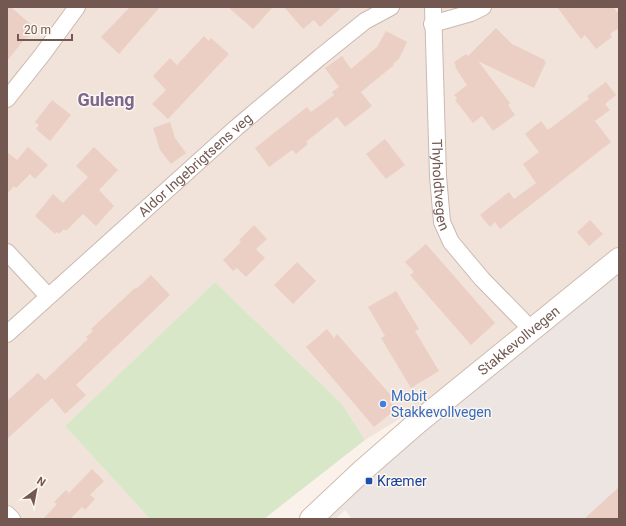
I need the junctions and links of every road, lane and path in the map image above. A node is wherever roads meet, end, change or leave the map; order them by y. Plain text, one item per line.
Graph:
1 (77, 7) edge
2 (391, 7) edge
3 (433, 7) edge
4 (483, 7) edge
5 (432, 24) junction
6 (7, 99) edge
7 (7, 252) edge
8 (619, 259) edge
9 (48, 296) junction
10 (532, 329) junction
11 (7, 334) edge
12 (7, 514) edge
13 (12, 519) edge
14 (311, 519) edge

1 - 6 street
2 - 9 street, Aldor Ingebrigtsens veg
3 - 5 street, Thyholdtvegen
4 - 5 street
5 - 10 street, Thyholdtvegen
7 - 9 street
8 - 10 street, Stakkevollvegen
9 - 11 street, Aldor Ingebrigtsens veg
10 - 14 street, Stakkevollvegen
12 - 13 street

